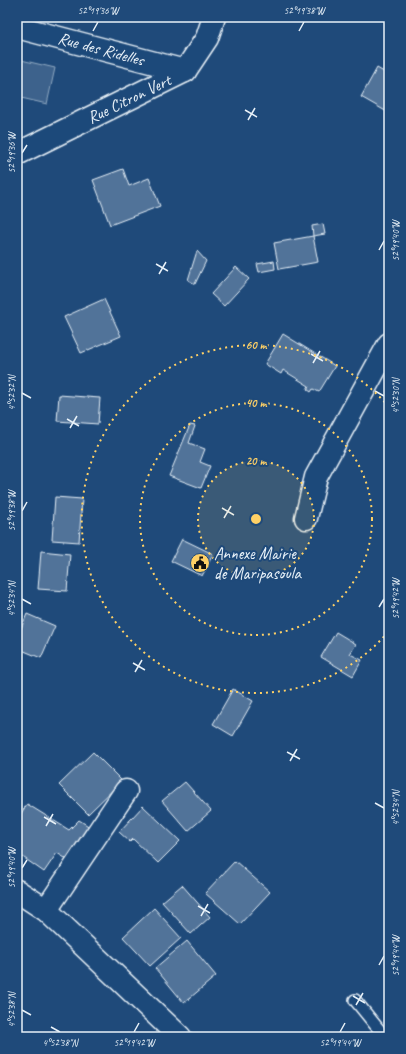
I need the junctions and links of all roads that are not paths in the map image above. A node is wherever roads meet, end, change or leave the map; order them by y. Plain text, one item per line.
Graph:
1 (214, 17) edge
2 (17, 27) edge
3 (185, 71) junction
4 (17, 154) edge
5 (389, 344) edge
6 (306, 518) dead end
7 (126, 790) dead end
8 (17, 891) edge
9 (46, 910) junction
10 (355, 1000) dead end
11 (180, 1037) edge
12 (385, 1037) edge

1 - 3 street, Rue Citron Vert
2 - 3 street, Rue des Ridelles
3 - 4 street, Rue Citron Vert
5 - 6 street
7 - 9 street
8 - 9 street
9 - 11 street
10 - 12 lane

